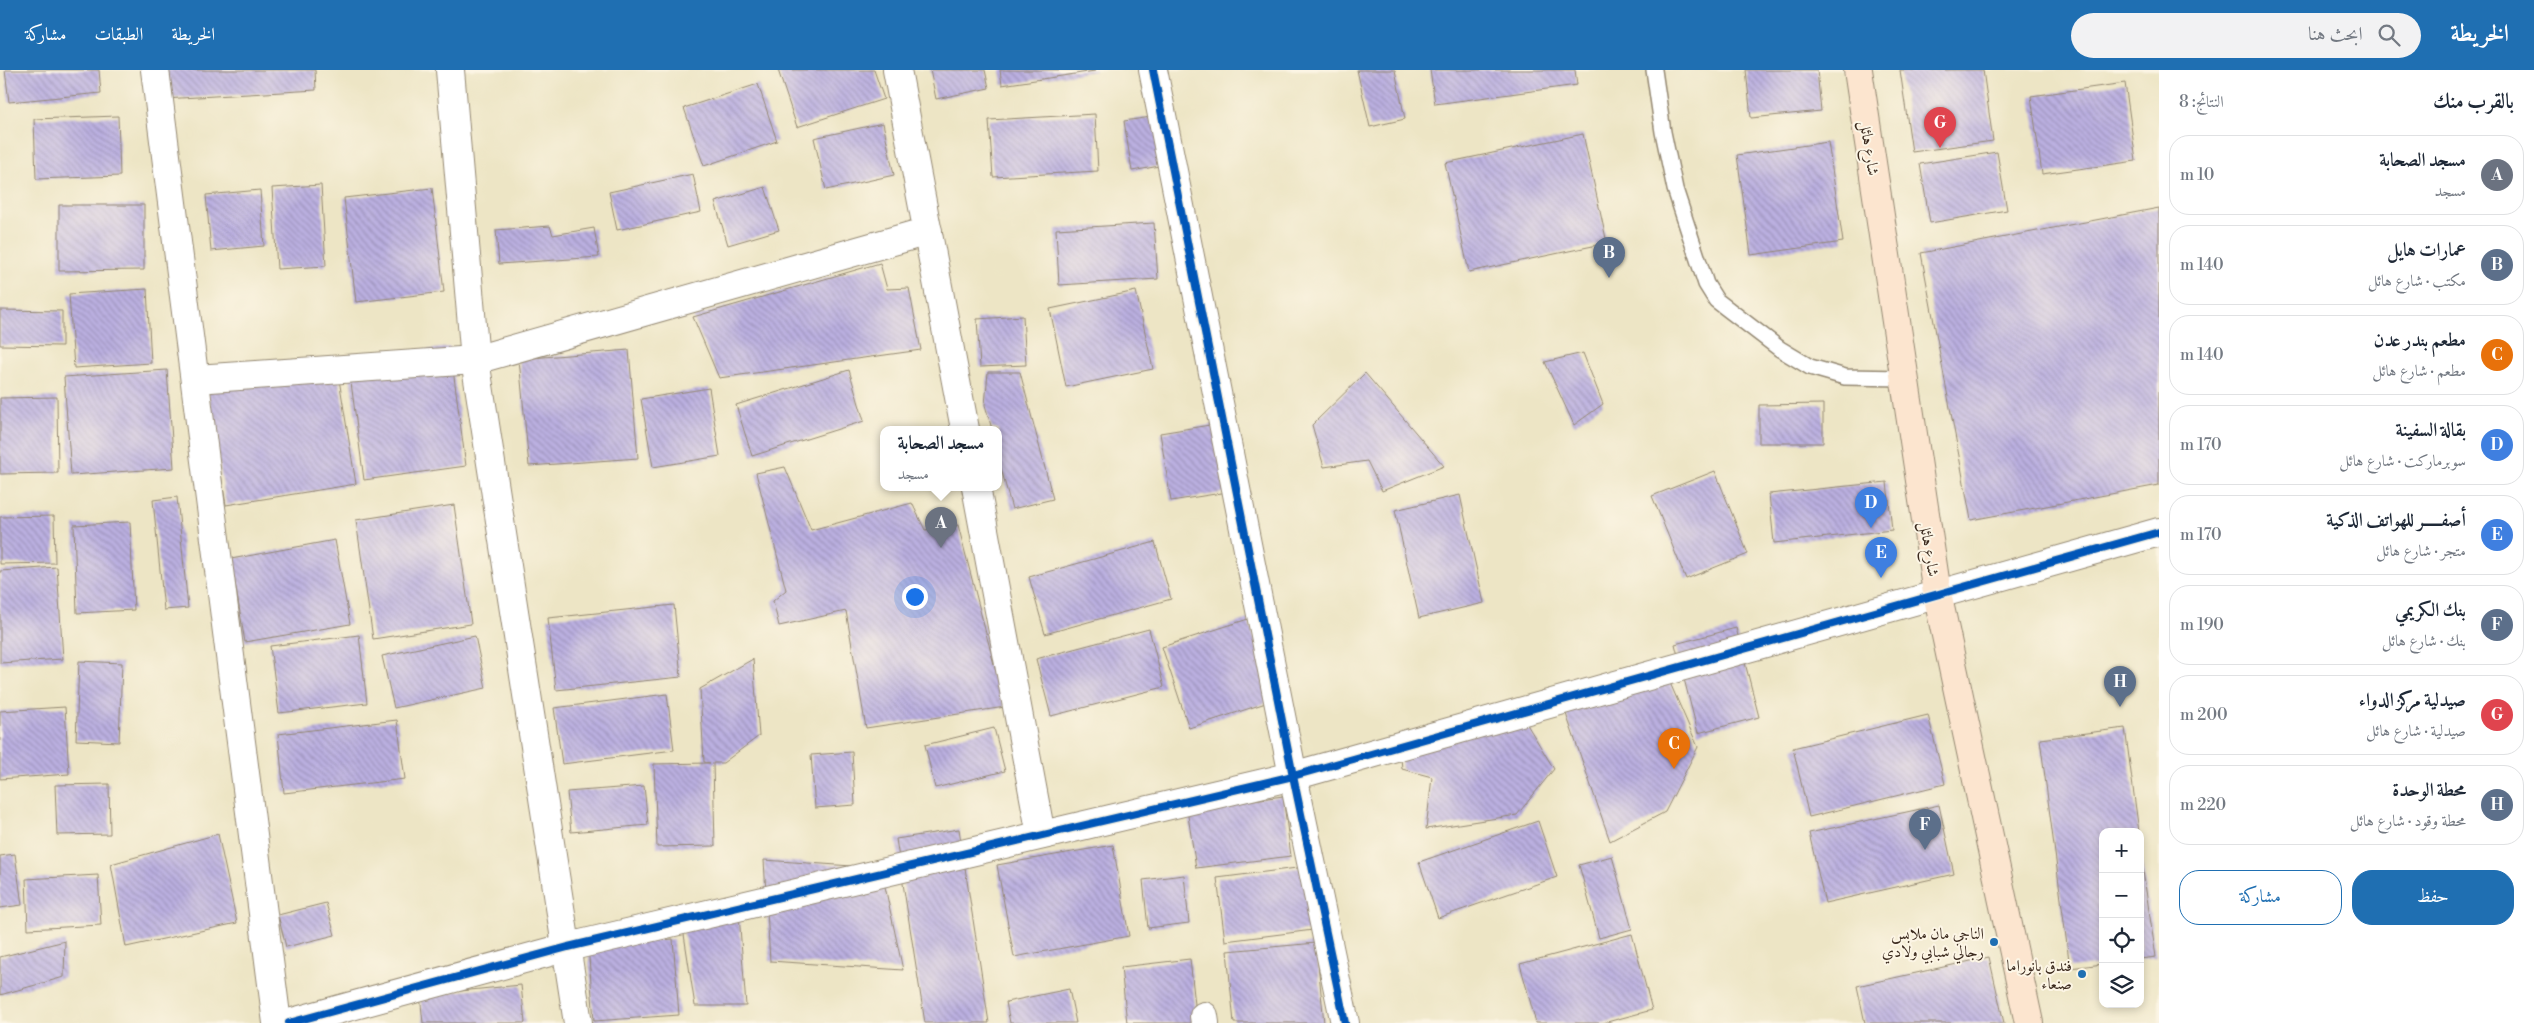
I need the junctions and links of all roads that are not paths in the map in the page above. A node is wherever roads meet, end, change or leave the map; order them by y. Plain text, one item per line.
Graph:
1 (155, 70) edge
2 (450, 70) edge
3 (897, 70) edge
4 (1154, 70) edge
5 (1654, 70) edge
6 (1858, 70) edge
7 (928, 231) junction
8 (475, 360) junction
9 (1904, 378) junction
10 (196, 379) junction
11 (964, 426) edge
12 (977, 491) edge
13 (2159, 532) edge
14 (1937, 593) junction
15 (1294, 776) junction
16 (1041, 835) junction
17 (568, 947) junction
18 (277, 1023) edge
19 (289, 1023) edge
20 (578, 1023) edge
21 (1345, 1023) edge
22 (2029, 1023) edge

1 - 10 street
2 - 8 street
3 - 7 street
4 - 15 street
5 - 9 lane
6 - 9 street, شارع هائل
7 - 8 street
7 - 11 street
8 - 10 street
8 - 17 street
9 - 14 street, شارع هائل
10 - 18 street
12 - 16 street
13 - 14 street
14 - 15 street
14 - 22 street, شارع هائل
15 - 16 street
15 - 21 street
16 - 17 street
17 - 19 street
17 - 20 street

